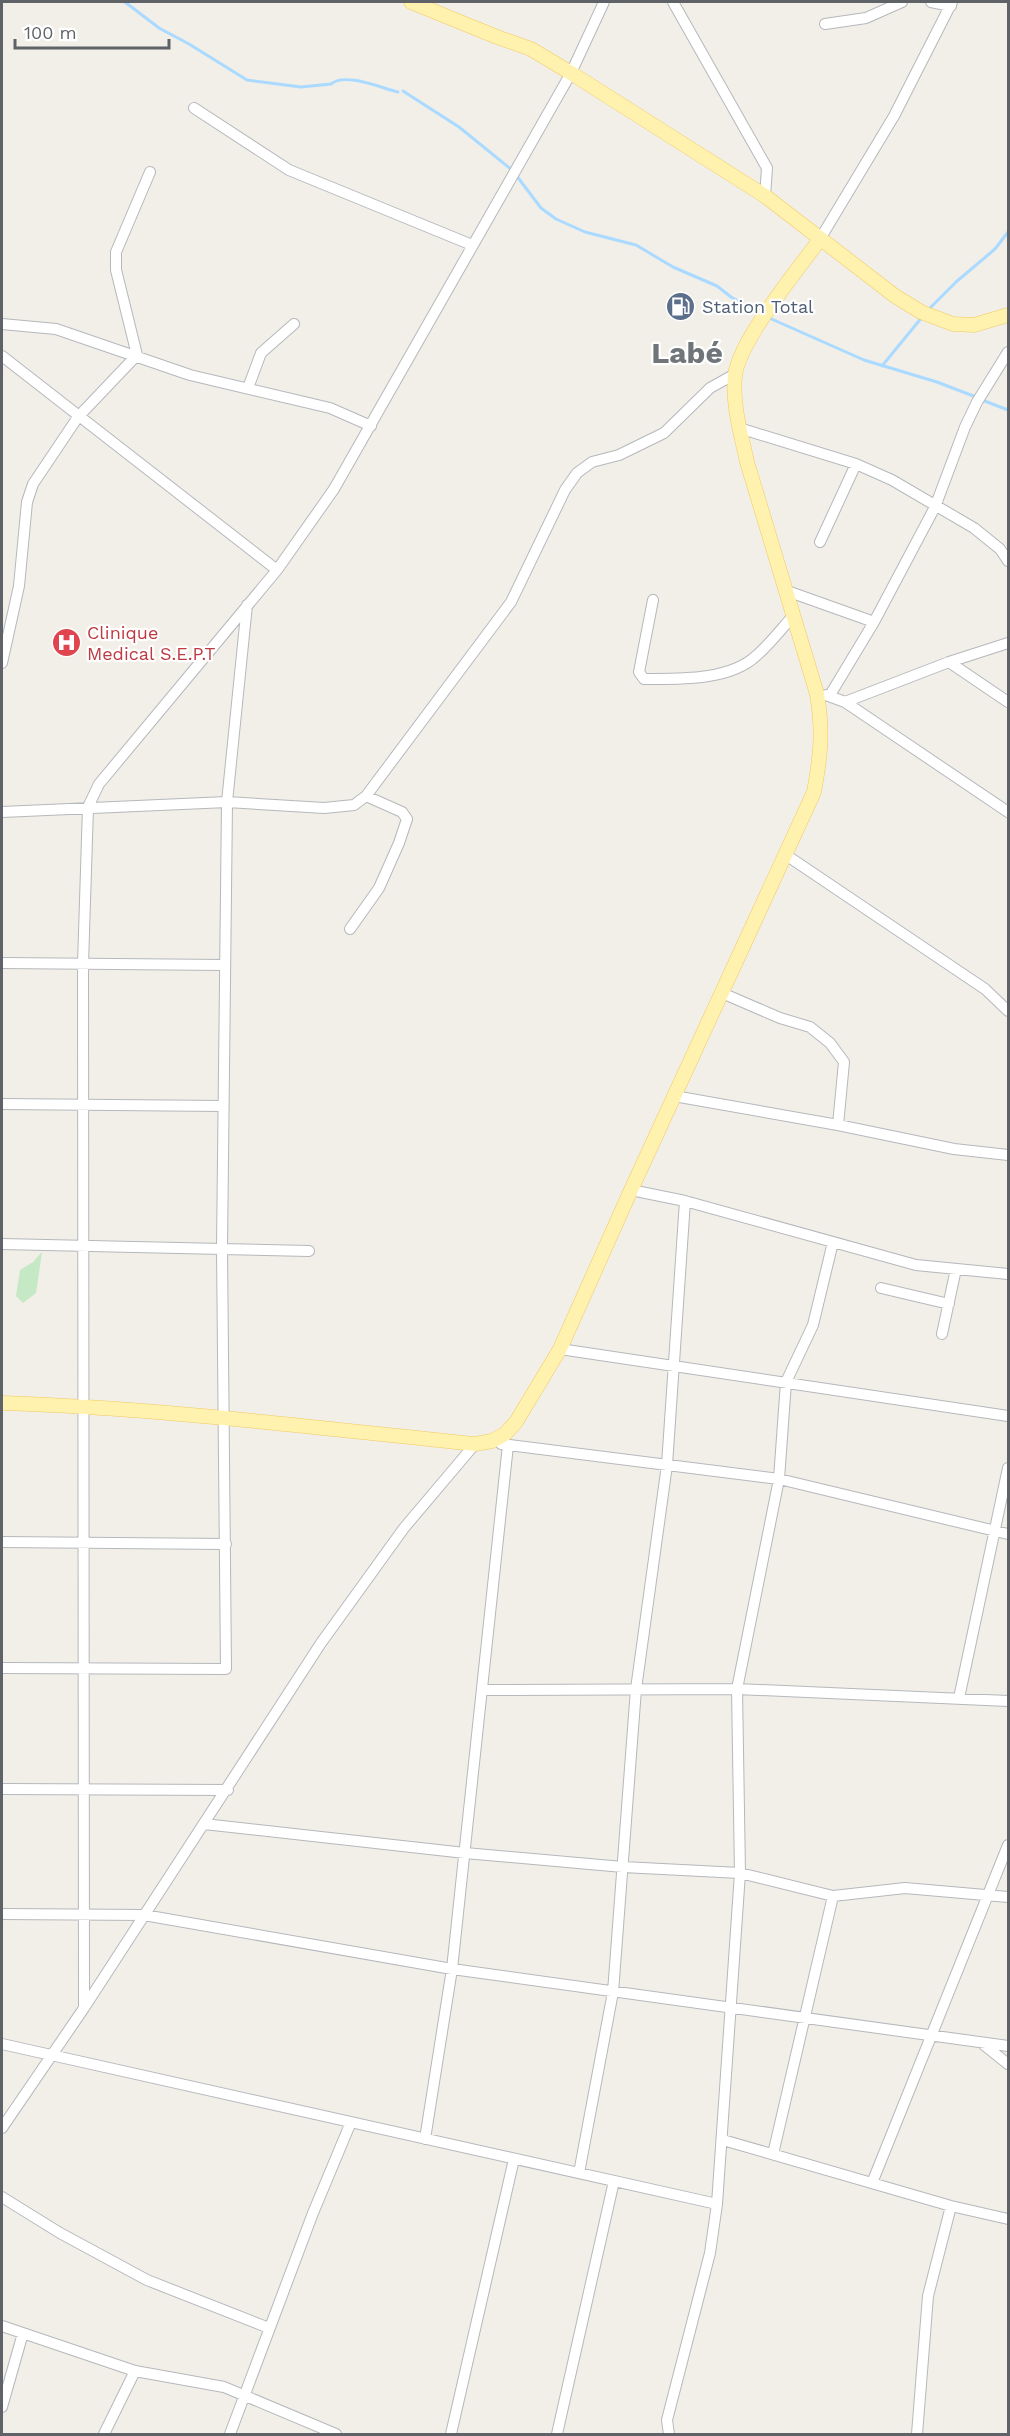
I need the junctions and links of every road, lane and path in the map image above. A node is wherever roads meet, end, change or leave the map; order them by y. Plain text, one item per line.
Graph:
1 (411, 2) edge
2 (604, 2) edge
3 (673, 2) edge
4 (902, 2) edge
5 (932, 2) edge
6 (952, 4) edge
7 (825, 24) dead end
8 (571, 73) junction
9 (194, 108) dead end
10 (150, 172) dead end
11 (765, 196) junction
12 (820, 239) junction
13 (472, 245) junction
14 (1008, 315) edge
15 (2, 324) edge
16 (294, 324) dead end
17 (1008, 352) edge
18 (137, 355) junction
19 (2, 356) edge
20 (735, 374) junction
21 (248, 388) junction
22 (78, 417) junction
23 (371, 426) junction
24 (739, 428) junction
25 (856, 464) junction
26 (935, 507) junction
27 (820, 542) dead end
28 (1008, 561) edge
29 (277, 570) junction
30 (787, 591) junction
31 (653, 600) dead end
32 (247, 605) junction
33 (794, 615) junction
34 (874, 622) junction
35 (1008, 643) edge
36 (949, 662) junction
37 (2, 663) edge
38 (824, 694) junction
39 (845, 702) junction
40 (1008, 702) edge
41 (366, 796) junction
42 (227, 802) junction
43 (88, 807) junction
44 (2, 812) edge
45 (1008, 812) edge
46 (786, 855) junction
47 (350, 929) dead end
48 (2, 963) edge
49 (83, 964) junction
50 (225, 965) junction
51 (722, 993) junction
52 (1008, 1011) edge
53 (674, 1096) junction
54 (2, 1104) edge
55 (84, 1105) junction
56 (223, 1106) junction
57 (838, 1125) junction
58 (1008, 1155) edge
59 (631, 1190) junction
60 (685, 1201) junction
61 (833, 1242) junction
62 (2, 1244) edge
63 (84, 1246) junction
64 (222, 1248) junction
65 (309, 1251) dead end
66 (956, 1269) junction
67 (1008, 1274) edge
68 (881, 1288) dead end
69 (949, 1304) junction
70 (942, 1334) dead end
71 (560, 1349) junction
72 (674, 1365) junction
73 (786, 1382) junction
74 (2, 1403) edge
75 (85, 1406) junction
76 (1008, 1416) edge
77 (223, 1418) junction
78 (492, 1442) junction
79 (475, 1444) junction
80 (508, 1445) junction
81 (667, 1465) junction
82 (1008, 1468) edge
83 (779, 1479) junction
84 (996, 1531) junction
85 (1008, 1534) edge
86 (2, 1542) edge
87 (85, 1543) junction
88 (226, 1544) junction
89 (2, 1668) edge
90 (85, 1669) junction
91 (482, 1689) junction
92 (636, 1689) junction
93 (737, 1689) junction
94 (959, 1698) junction
95 (1008, 1701) edge
96 (2, 1788) edge
97 (84, 1789) junction
98 (228, 1790) junction
99 (204, 1824) junction
100 (1008, 1845) edge
101 (465, 1853) junction
102 (623, 1868) junction
103 (740, 1873) junction
104 (833, 1896) junction
105 (988, 1896) junction
106 (1008, 1898) edge
107 (2, 1914) edge
108 (84, 1914) junction
109 (144, 1915) junction
110 (453, 1969) junction
111 (613, 1992) junction
112 (84, 2008) junction
113 (732, 2008) junction
114 (804, 2018) junction
115 (932, 2036) junction
116 (981, 2042) junction
117 (2, 2044) edge
118 (1008, 2046) edge
119 (52, 2056) junction
120 (1008, 2064) edge
121 (351, 2122) junction
122 (2, 2128) edge
123 (425, 2139) junction
124 (723, 2140) junction
125 (773, 2154) junction
126 (514, 2159) junction
127 (579, 2173) junction
128 (614, 2181) junction
129 (872, 2183) junction
130 (2, 2197) edge
131 (717, 2204) junction
132 (951, 2206) junction
133 (1008, 2219) edge
134 (2, 2326) edge
135 (269, 2328) junction
136 (23, 2333) junction
137 (135, 2372) junction
138 (244, 2395) junction
139 (2, 2407) edge
140 (104, 2434) edge
141 (230, 2434) edge
142 (336, 2434) edge
143 (451, 2434) edge
144 (557, 2434) edge
145 (669, 2434) edge
146 (917, 2434) edge

1 - 8 main road
2 - 8 street
3 - 11 street
4 - 7 street
5 - 6 street
6 - 12 street
8 - 11 main road
8 - 13 street
9 - 13 street
10 - 18 street
11 - 12 main road
12 - 14 main road
12 - 20 main road
13 - 23 street
15 - 18 street
16 - 21 street
17 - 26 street
18 - 21 street
18 - 22 street
19 - 22 street
20 - 24 main road
20 - 41 street
21 - 23 street
22 - 29 street
22 - 37 street
23 - 29 street
24 - 25 street
24 - 30 main road
25 - 26 street
25 - 27 street
26 - 28 street
26 - 34 street
29 - 32 street
30 - 33 main road
30 - 34 street
31 - 33 street
32 - 42 street
32 - 43 street
33 - 38 main road
34 - 38 street
35 - 36 street
36 - 39 street
36 - 40 street
38 - 39 street
38 - 46 main road
39 - 45 street
41 - 42 street
41 - 47 street
42 - 43 street
42 - 50 street
43 - 44 street
43 - 49 street
46 - 51 main road
46 - 52 street
48 - 49 street
49 - 50 street
49 - 55 street
50 - 56 street
51 - 53 main road
51 - 57 street
53 - 57 street
53 - 59 main road
54 - 55 street
55 - 56 street
55 - 63 street
56 - 64 street
57 - 58 street
59 - 60 street
59 - 71 main road
60 - 61 street
60 - 72 street
61 - 66 street
61 - 73 street
62 - 63 street
63 - 64 street
63 - 75 street
64 - 65 street
64 - 77 street
66 - 67 street
66 - 69 street
68 - 69 street
69 - 70 street
71 - 72 street
71 - 78 main road
72 - 73 street
72 - 81 street
73 - 76 street
73 - 83 street
74 - 75 main road
75 - 77 main road
75 - 87 street
77 - 79 main road
77 - 88 street
78 - 79 main road
78 - 80 street
79 - 98 street
80 - 81 street
80 - 91 street
81 - 83 street
81 - 92 street
82 - 84 street
83 - 84 street
83 - 93 street
84 - 85 street
84 - 94 street
86 - 87 street
87 - 88 street
87 - 90 street
88 - 90 street
89 - 90 street
90 - 97 street
91 - 92 street
91 - 101 street
92 - 93 street
92 - 102 street
93 - 94 street
93 - 103 street
94 - 95 street
96 - 97 street
97 - 98 street
97 - 108 street
98 - 99 street
99 - 101 street
99 - 109 street
100 - 105 street
101 - 102 street
101 - 110 street
102 - 103 street
102 - 111 street
103 - 104 street
103 - 113 street
104 - 105 street
104 - 114 street
105 - 106 street
105 - 115 street
107 - 108 street
108 - 109 street
108 - 112 street
109 - 110 street
109 - 112 street
110 - 111 street
110 - 123 street
111 - 113 street
111 - 127 street
112 - 119 street
113 - 114 street
113 - 124 street
114 - 115 street
114 - 125 street
115 - 116 street
115 - 129 street
116 - 118 street
116 - 120 street
117 - 119 street
119 - 121 street
119 - 122 street
121 - 123 street
121 - 135 street
123 - 126 street
124 - 125 street
124 - 131 street
125 - 129 street
126 - 127 street
126 - 143 street
127 - 128 street
128 - 131 street
128 - 144 street
129 - 132 street
130 - 135 street
131 - 145 street
132 - 133 street
132 - 146 street
134 - 136 street
135 - 138 street
136 - 137 street
136 - 139 street
137 - 138 street
137 - 140 street
138 - 141 street
138 - 142 street

